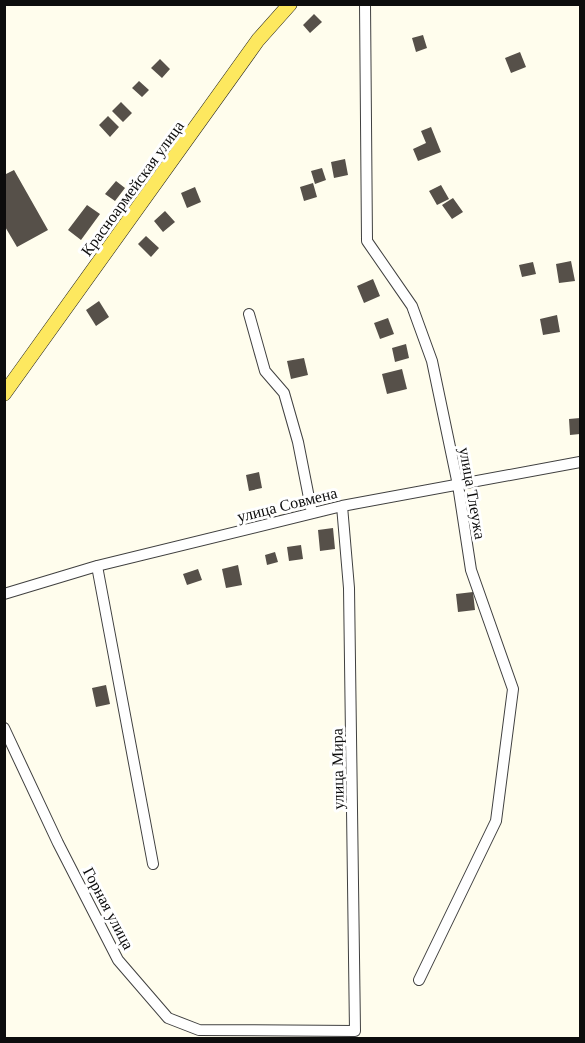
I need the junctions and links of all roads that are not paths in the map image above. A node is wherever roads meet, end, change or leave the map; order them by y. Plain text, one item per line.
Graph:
1 (290, 4) edge
2 (365, 4) edge
3 (249, 314) dead end
4 (4, 394) edge
5 (580, 462) edge
6 (458, 485) junction
7 (342, 506) junction
8 (312, 513) junction
9 (97, 566) junction
10 (4, 594) edge
11 (4, 728) edge
12 (153, 864) dead end
13 (419, 980) dead end
14 (359, 1035) edge

1 - 4 main road, Красноармейская улица
2 - 6 street, улица Тлеужа
3 - 8 street
5 - 6 street, улица Совмена
6 - 7 street, улица Совмена
6 - 13 street, улица Тлеужа
7 - 8 street, улица Совмена
7 - 14 street, улица Мира
8 - 9 street, улица Совмена
9 - 10 street, улица Совмена
9 - 12 street
11 - 14 street, Горная улица

